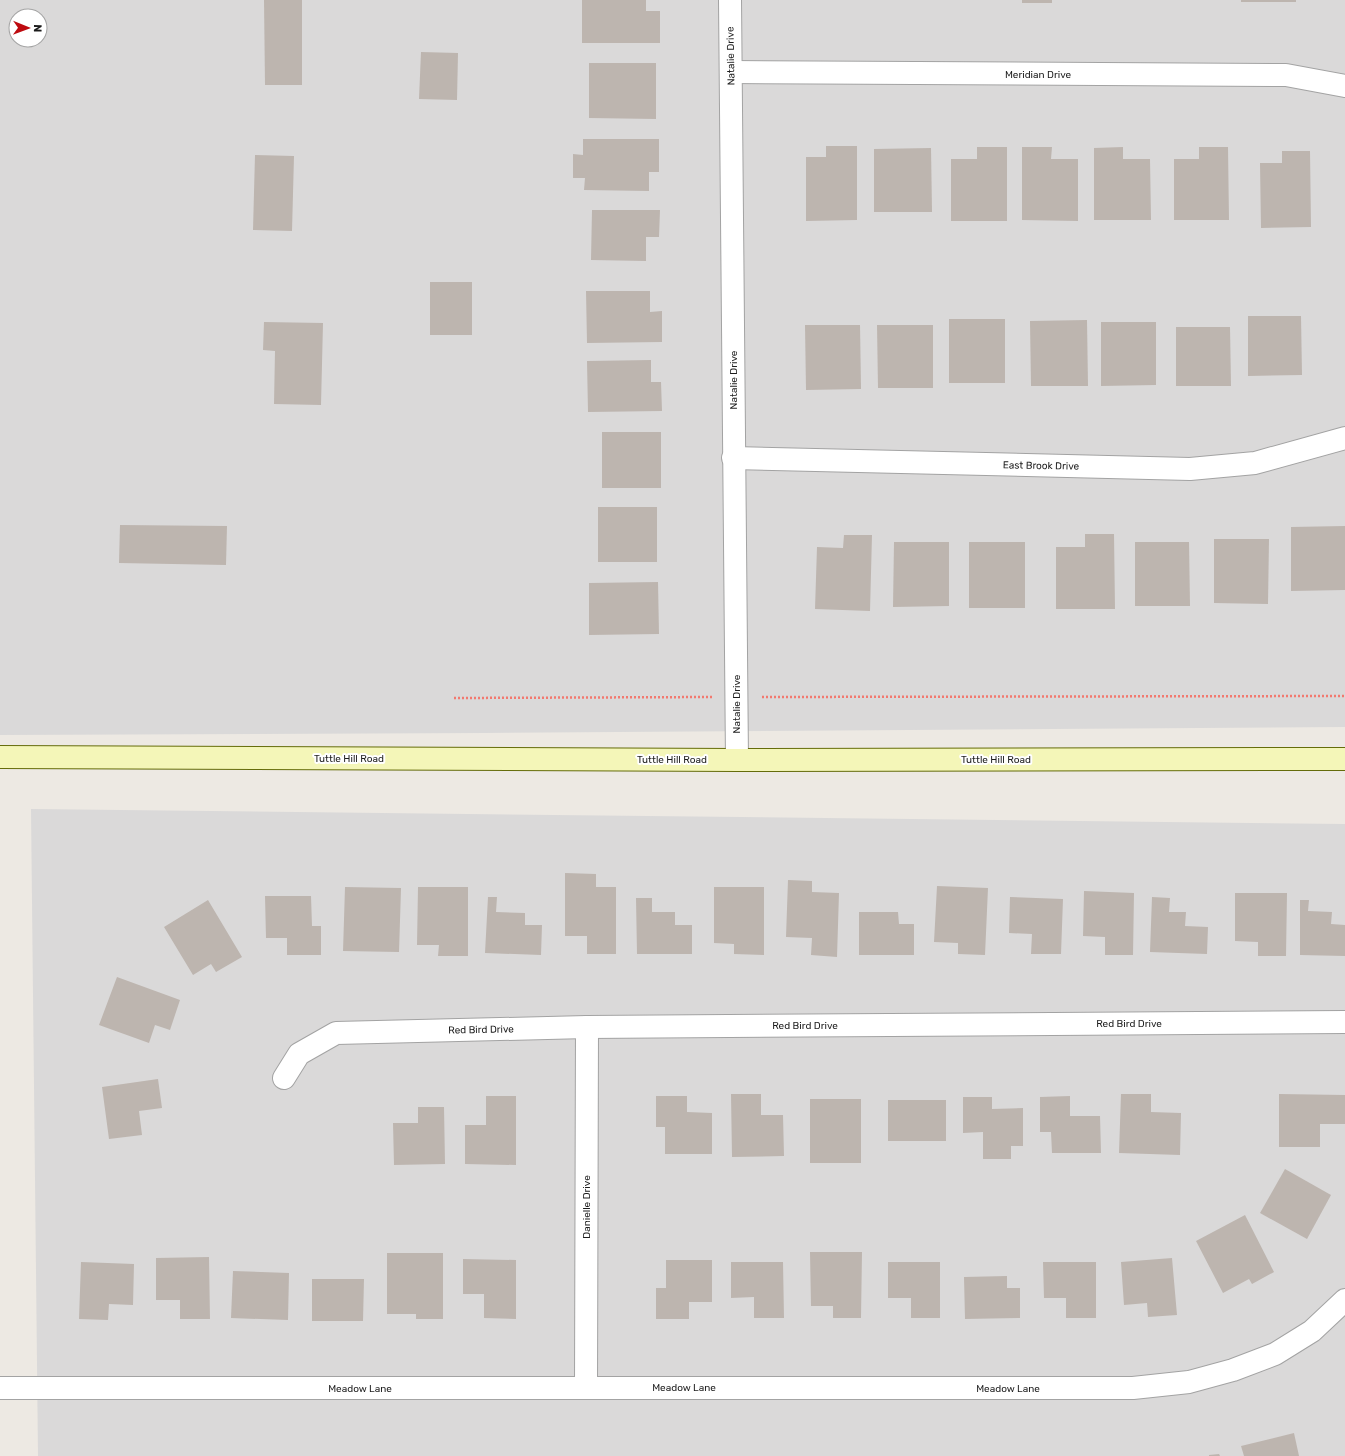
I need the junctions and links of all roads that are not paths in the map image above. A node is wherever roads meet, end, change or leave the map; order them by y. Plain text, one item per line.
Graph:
1 (730, 0) edge
2 (731, 72) junction
3 (1345, 86) edge
4 (1345, 438) edge
5 (733, 458) junction
6 (0, 757) edge
7 (1345, 759) edge
8 (737, 760) junction
9 (1345, 1022) edge
10 (587, 1027) junction
11 (284, 1078) dead end
12 (1345, 1300) edge
13 (586, 1387) junction
14 (0, 1388) edge

1 - 2 street, Natalie Drive
2 - 3 street, Meridian Drive
2 - 5 street, Natalie Drive
4 - 5 street, East Brook Drive
5 - 8 street, Natalie Drive
6 - 8 main road, Tuttle Hill Road
7 - 8 main road, Tuttle Hill Road
9 - 10 street, Red Bird Drive
10 - 11 street, Red Bird Drive
10 - 13 street, Danielle Drive
12 - 13 street, Meadow Lane
13 - 14 street, Meadow Lane

